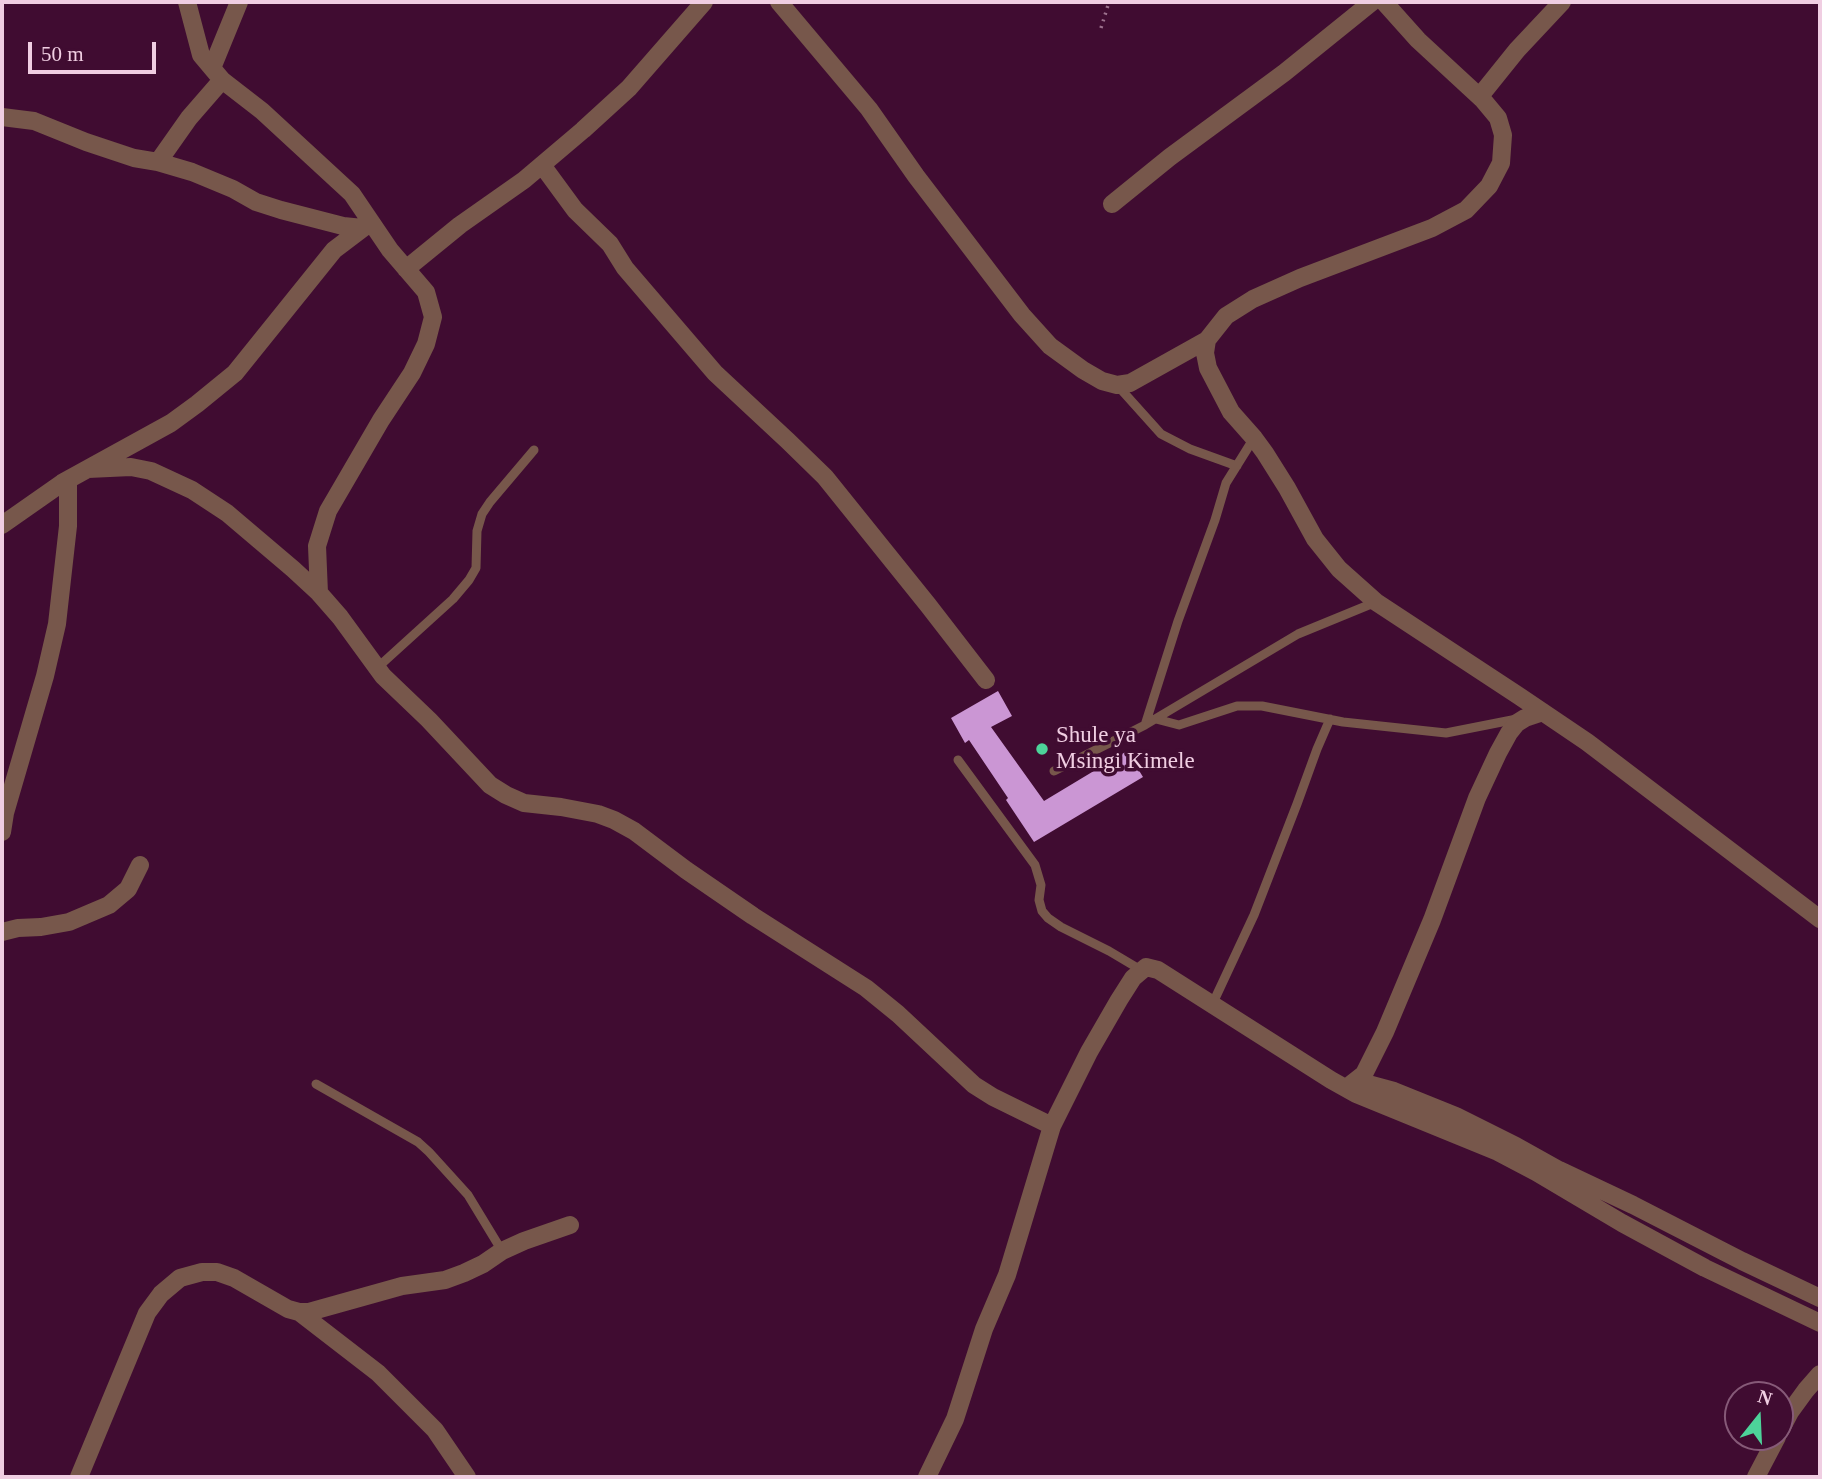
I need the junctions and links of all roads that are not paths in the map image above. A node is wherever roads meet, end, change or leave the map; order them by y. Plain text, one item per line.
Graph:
1 (187, 2) edge
2 (239, 2) edge
3 (704, 2) edge
4 (779, 2) edge
5 (1372, 2) edge
6 (1384, 2) edge
7 (1562, 2) edge
8 (217, 74) junction
9 (1479, 96) junction
10 (2, 117) edge
11 (158, 162) junction
12 (542, 165) junction
13 (1112, 204) dead end
14 (367, 225) junction
15 (406, 269) junction
16 (1207, 340) junction
17 (1117, 385) junction
18 (1254, 438) junction
19 (534, 450) dead end
20 (1237, 466) junction
21 (88, 469) junction
22 (68, 480) junction
23 (2, 525) edge
24 (319, 593) junction
25 (1376, 602) junction
26 (377, 668) junction
27 (986, 680) dead end
28 (1543, 712) junction
29 (1525, 718) junction
30 (1156, 719) junction
31 (1330, 719) junction
32 (1144, 725) junction
33 (958, 760) dead end
34 (1054, 771) dead end
35 (2, 832) edge
36 (140, 865) dead end
37 (1820, 919) edge
38 (2, 932) edge
39 (1141, 970) junction
40 (1212, 1005) junction
41 (316, 1084) dead end
42 (1351, 1084) junction
43 (1052, 1126) junction
44 (570, 1225) dead end
45 (502, 1251) junction
46 (1820, 1298) edge
47 (299, 1312) junction
48 (1820, 1323) edge
49 (1820, 1374) edge
50 (1794, 1406) edge
51 (1770, 1451) edge
52 (79, 1477) edge
53 (467, 1477) edge
54 (927, 1477) edge
55 (1756, 1477) edge

1 - 8 street
2 - 8 street
3 - 12 street
4 - 17 street
5 - 13 street
6 - 9 street
7 - 9 street
8 - 11 street
8 - 14 street
9 - 16 street
10 - 11 street
11 - 14 street
12 - 15 street
12 - 27 street
14 - 15 street
14 - 21 street
15 - 24 street
16 - 17 street
16 - 18 street
17 - 20 lane
18 - 20 lane
18 - 25 street
19 - 26 lane
20 - 32 lane
21 - 22 street
21 - 24 street
22 - 23 street
22 - 35 street
24 - 26 street
25 - 28 street
25 - 30 lane
26 - 43 street
28 - 29 street
28 - 37 street
29 - 31 lane
29 - 42 street
30 - 31 lane
30 - 32 lane
31 - 40 lane
32 - 34 lane
33 - 39 lane
36 - 38 street
39 - 40 street
39 - 43 street
40 - 42 street
41 - 45 lane
42 - 46 street
42 - 48 street
43 - 54 street
44 - 45 street
45 - 47 street
47 - 52 street
47 - 53 street
49 - 50 street
51 - 55 street

